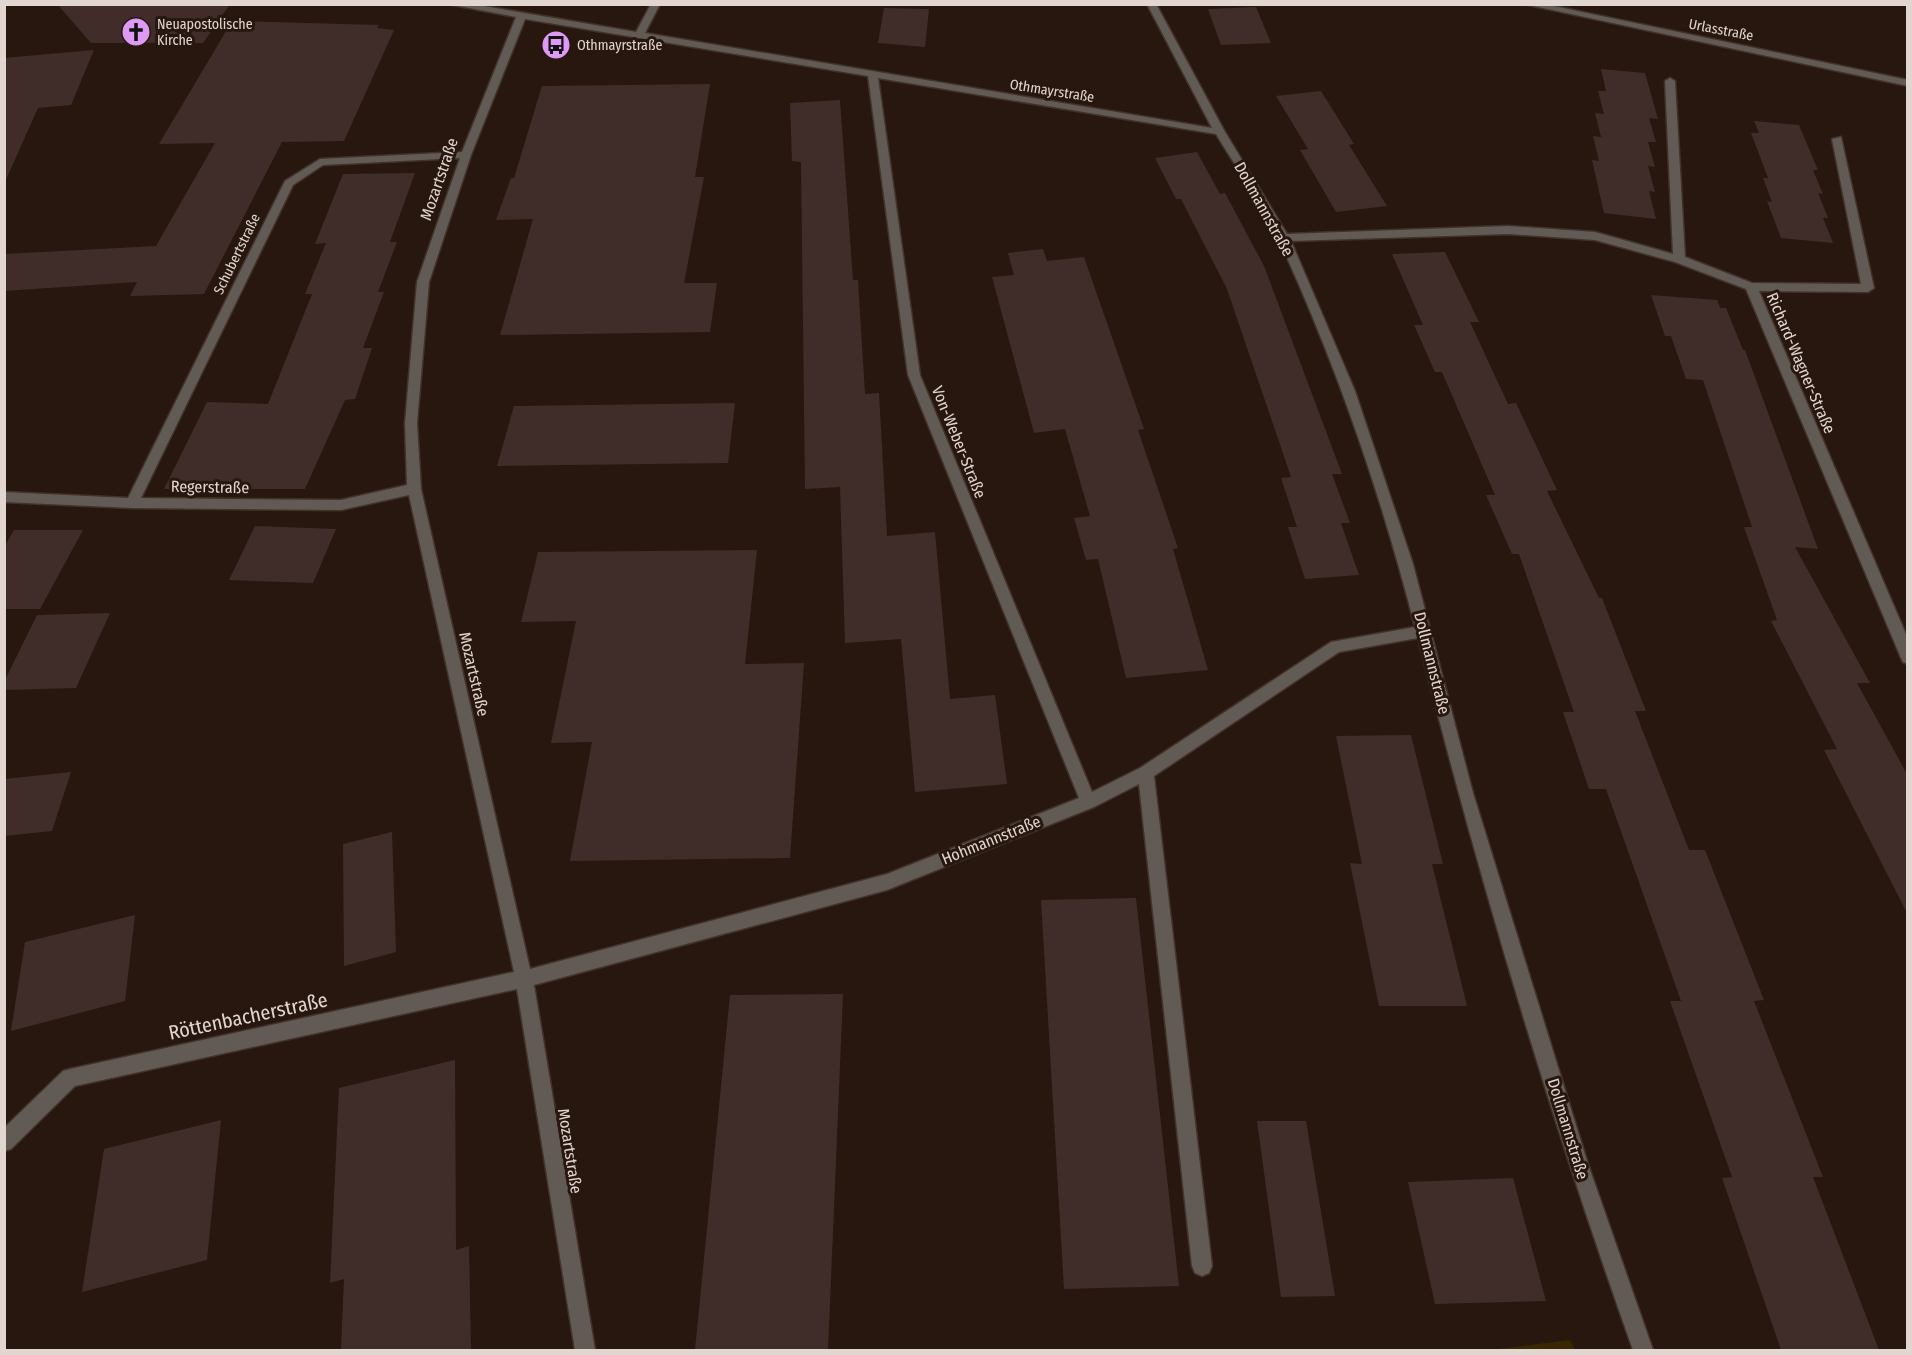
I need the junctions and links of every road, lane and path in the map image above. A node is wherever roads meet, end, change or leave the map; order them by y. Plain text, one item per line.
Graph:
1 (452, 4) edge
2 (656, 4) edge
3 (1151, 4) edge
4 (1528, 4) edge
5 (520, 16) junction
6 (639, 35) junction
7 (873, 76) junction
8 (1670, 81) dead end
9 (1908, 83) edge
10 (1220, 132) junction
11 (1837, 139) dead end
12 (465, 155) junction
13 (1284, 238) junction
14 (1679, 260) junction
15 (1751, 287) junction
16 (414, 489) junction
17 (4, 497) edge
18 (132, 503) junction
19 (1424, 631) junction
20 (1908, 658) edge
21 (1146, 772) junction
22 (1088, 802) junction
23 (524, 979) junction
24 (4, 1142) edge
25 (1202, 1266) dead end
26 (585, 1350) edge
27 (1643, 1350) edge

1 - 5 street, Othmayrstraße
2 - 6 street
3 - 10 street, Dollmannstraße
4 - 9 street, Urlasstraße
5 - 6 street, Othmayrstraße
5 - 12 street, Mozartstraße
6 - 7 street, Othmayrstraße
7 - 10 street, Othmayrstraße
7 - 22 street, Von-Weber-Straße
8 - 14 street
10 - 13 street, Dollmannstraße
11 - 15 street
12 - 16 street, Mozartstraße
12 - 18 street, Schubertstraße
13 - 14 street, Richard-Wagner-Straße
13 - 19 street, Dollmannstraße
14 - 15 street, Richard-Wagner-Straße
15 - 20 street, Richard-Wagner-Straße
16 - 18 street, Regerstraße
16 - 23 street, Mozartstraße
17 - 18 street, Regerstraße
19 - 21 street, Hohmannstraße
19 - 27 street, Dollmannstraße
21 - 22 street, Hohmannstraße
21 - 25 street
22 - 23 street, Hohmannstraße
23 - 24 street, Röttenbacherstraße
23 - 26 street, Mozartstraße

